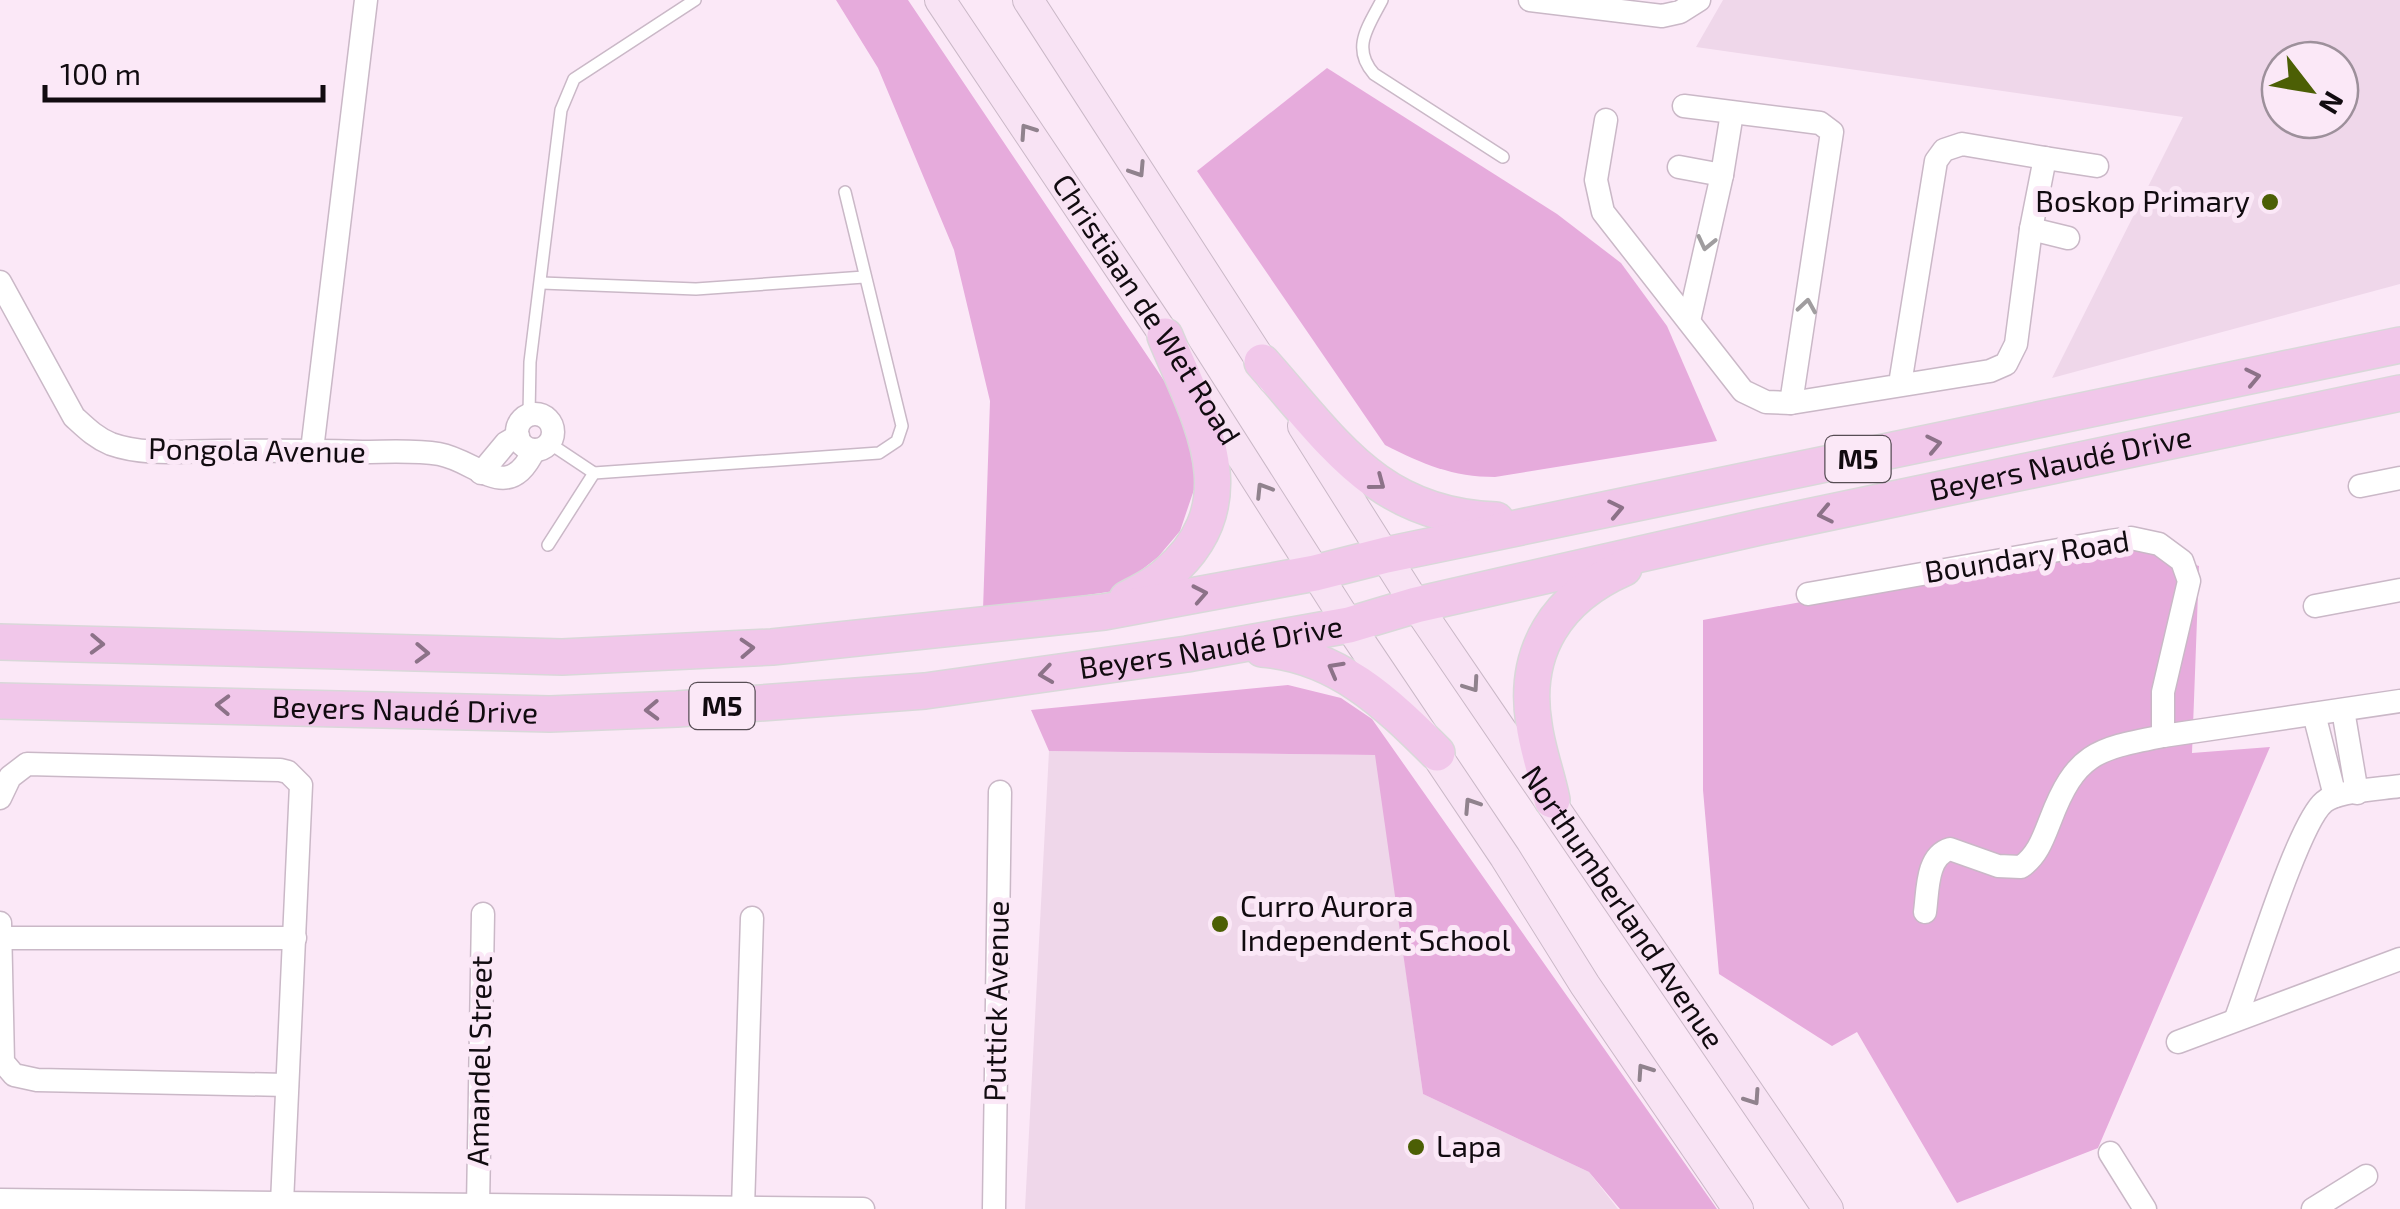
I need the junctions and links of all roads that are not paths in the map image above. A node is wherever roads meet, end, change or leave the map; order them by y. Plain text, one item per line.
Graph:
1 (366, 0) edge
2 (695, 0) edge
3 (940, 0) edge
4 (1028, 0) edge
5 (1382, 0) edge
6 (1530, 0) edge
7 (1698, 0) edge
8 (1684, 106) dead end
9 (1732, 114) junction
10 (1606, 120) dead end
11 (1503, 157) dead end
12 (2046, 158) junction
13 (2097, 166) dead end
14 (1678, 167) dead end
15 (1722, 175) junction
16 (845, 192) dead end
17 (2031, 229) junction
18 (2068, 238) dead end
19 (864, 277) junction
20 (0, 282) edge
21 (542, 284) junction
22 (1689, 321) junction
23 (1165, 336) junction
24 (2400, 345) edge
25 (1262, 362) junction
26 (1900, 384) junction
27 (2400, 393) edge
28 (1791, 402) junction
29 (529, 414) junction
30 (534, 443) junction
31 (312, 450) junction
32 (594, 472) junction
33 (2400, 478) edge
34 (2360, 486) dead end
35 (1560, 520) junction
36 (548, 545) dead end
37 (1666, 549) junction
38 (1386, 555) junction
39 (1315, 572) junction
40 (2400, 590) edge
41 (1808, 594) dead end
42 (1416, 604) junction
43 (2316, 606) dead end
44 (1104, 612) junction
45 (1349, 625) junction
46 (0, 642) edge
47 (1232, 646) junction
48 (0, 700) edge
49 (2400, 701) edge
50 (2343, 710) junction
51 (2314, 714) junction
52 (2163, 736) junction
53 (1437, 753) junction
54 (2400, 786) edge
55 (1000, 792) dead end
56 (2346, 794) junction
57 (0, 798) edge
58 (1552, 800) junction
59 (1925, 912) dead end
60 (483, 914) dead end
61 (752, 918) dead end
62 (0, 923) edge
63 (0, 938) edge
64 (295, 938) junction
65 (2400, 959) edge
66 (2236, 1018) junction
67 (2178, 1042) dead end
68 (288, 1085) junction
69 (2110, 1153) dead end
70 (2366, 1176) dead end
71 (0, 1200) edge
72 (282, 1203) junction
73 (135, 1206) edge
74 (478, 1208) edge
75 (743, 1208) edge
76 (863, 1209) edge
77 (994, 1209) edge
78 (1738, 1209) edge
79 (1828, 1209) edge
80 (2145, 1209) edge
81 (2313, 1209) edge

1 - 31 street
2 - 21 lane
23 -> 3 main road, Christiaan de Wet Road
4 -> 25 main road
5 - 11 lane
6 - 7 street
8 - 9 street
9 - 15 street
28 -> 9 street
10 - 22 street
12 - 13 street
12 - 17 street
12 - 26 street
14 - 15 street
15 -> 22 street
16 - 19 lane
17 - 18 street
17 - 26 street
19 - 21 lane
19 - 32 lane
20 - 31 street, Pongola Avenue
21 - 29 lane
22 - 28 street
39 -> 23 main road, Christiaan de Wet Road
23 - 44 main road
35 -> 24 main road, Beyers Naudé Drive / M5
25 -> 35 main road
25 - 38 main road
26 - 28 street
27 -> 37 main road, Beyers Naudé Drive / M5
29 - 30 street, Pongola Avenue
29 - 30 street
30 - 31 street, Pongola Avenue
30 - 32 lane
32 - 36 lane
33 - 34 street
35 - 38 main road, Beyers Naudé Drive / M5
37 - 42 main road, Beyers Naudé Drive / M5
37 - 58 main road
38 - 39 main road, Beyers Naudé Drive / M5
38 - 42 main road
44 -> 39 main road, Beyers Naudé Drive / M5
39 - 45 main road, Christiaan de Wet Road
40 - 43 street
41 - 52 street, Boundary Road
42 - 45 main road, Beyers Naudé Drive / M5
42 -> 58 main road, Northumberland Avenue
46 -> 44 main road, Beyers Naudé Drive / M5
45 - 47 main road, Beyers Naudé Drive / M5
45 - 53 main road
47 -> 48 main road, Beyers Naudé Drive / M5
53 -> 47 main road
49 - 50 street
50 - 51 street
50 - 56 street
51 - 52 street
51 - 56 street
52 - 59 street
78 -> 53 main road
54 - 56 street
55 - 77 street, Puttick Avenue
56 - 66 street
57 - 64 street
58 -> 79 main road, Northumberland Avenue
60 - 74 street, Amandel Street
61 - 75 street
62 - 63 street
63 - 64 street
63 - 68 street
64 - 68 street
65 - 66 street
66 - 67 street
68 - 72 street
69 - 80 street
70 - 81 street
71 - 73 street
72 - 73 street
72 - 74 street
74 - 75 street
75 - 76 street

